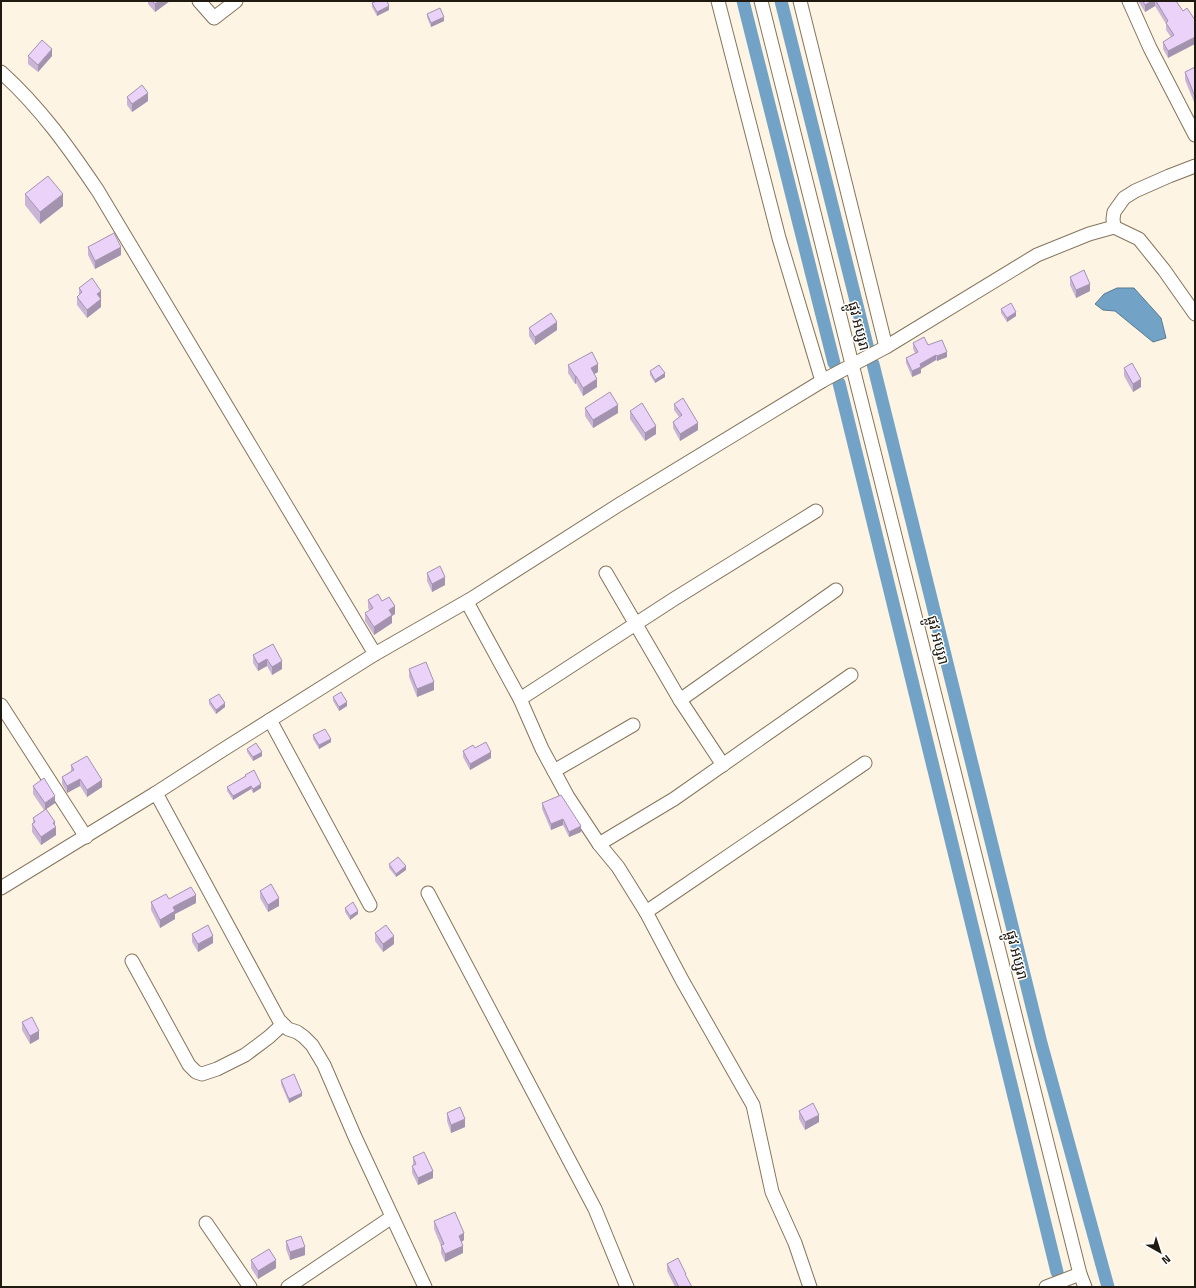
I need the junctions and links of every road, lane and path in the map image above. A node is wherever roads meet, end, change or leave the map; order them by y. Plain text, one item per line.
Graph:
1 (199, 1) edge
2 (236, 1) edge
3 (718, 1) edge
4 (761, 1) edge
5 (800, 1) edge
6 (1129, 1) edge
7 (1, 72) edge
8 (1195, 135) edge
9 (1195, 166) edge
10 (1114, 226) junction
11 (1182, 295) junction
12 (1195, 302) edge
13 (1195, 314) edge
14 (886, 347) junction
15 (852, 364) junction
16 (822, 381) junction
17 (816, 511) dead end
18 (606, 573) dead end
19 (836, 590) dead end
20 (467, 602) junction
21 (635, 624) junction
22 (375, 654) junction
23 (851, 675) dead end
24 (520, 699) junction
25 (680, 700) junction
26 (1, 705) edge
27 (270, 720) junction
28 (633, 725) dead end
29 (865, 763) dead end
30 (723, 765) junction
31 (554, 771) junction
32 (156, 794) junction
33 (86, 837) junction
34 (599, 844) junction
35 (1, 888) edge
36 (428, 893) dead end
37 (370, 905) dead end
38 (646, 912) junction
39 (132, 961) dead end
40 (282, 1025) junction
41 (392, 1217) junction
42 (206, 1223) dead end
43 (1080, 1274) junction
44 (250, 1287) edge
45 (288, 1287) edge
46 (425, 1287) edge
47 (626, 1287) edge
48 (810, 1287) edge
49 (1046, 1287) edge
50 (1085, 1287) edge

1 - 2 street
3 - 16 street
4 - 15 street, ផ្លូវ អប្សរា
5 - 14 street
6 - 8 street
7 - 22 street
9 - 10 street
10 - 11 street
10 - 14 street
11 - 12 street
11 - 13 street
14 - 15 street
15 - 16 street
15 - 43 street, ផ្លូវ អប្សរា
16 - 20 street
17 - 21 street
18 - 21 street
19 - 25 street
20 - 22 street
20 - 24 street
21 - 24 street
21 - 25 street
22 - 27 street
23 - 30 street
24 - 31 street
25 - 30 street
26 - 33 street
27 - 32 street
27 - 37 street
28 - 31 street
29 - 38 street
30 - 34 street
31 - 34 street
32 - 33 street
32 - 40 street
33 - 35 street
34 - 38 street
36 - 47 street
38 - 48 street
39 - 40 street
40 - 41 street
41 - 45 street
41 - 46 street
42 - 44 street
43 - 49 street
43 - 50 street, ផ្លូវ អប្សរា

